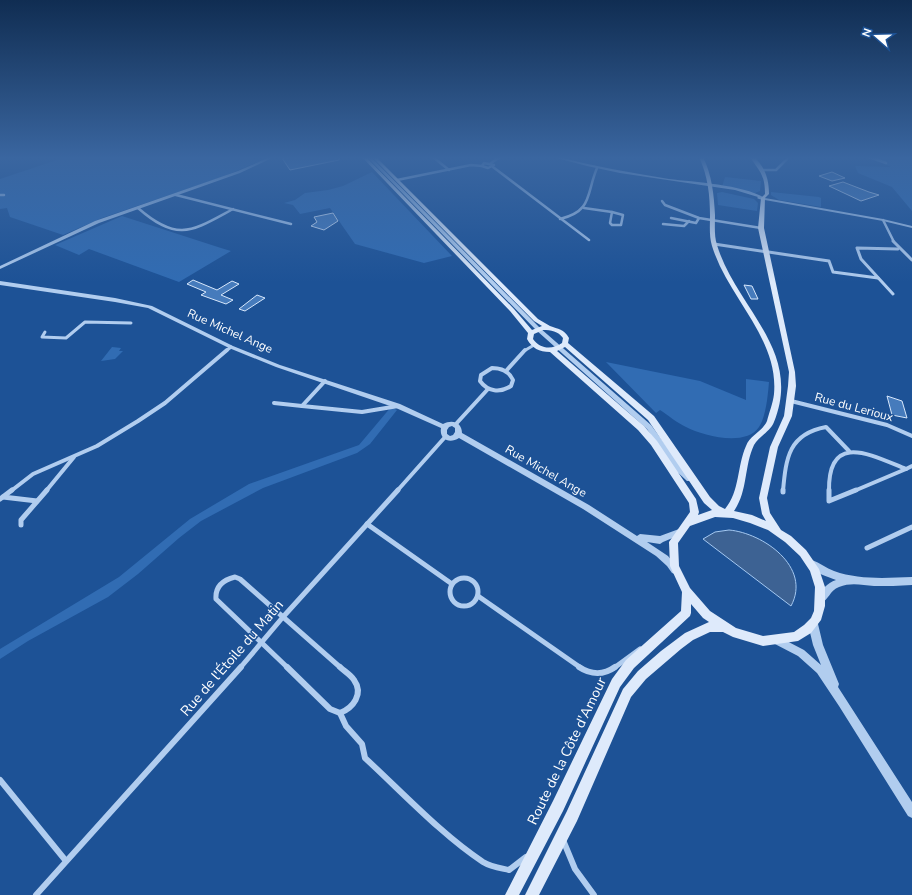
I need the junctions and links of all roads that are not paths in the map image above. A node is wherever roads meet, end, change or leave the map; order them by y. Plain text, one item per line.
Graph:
1 (763, 198) edge
2 (163, 199) edge
3 (194, 199) edge
4 (404, 199) edge
5 (410, 199) edge
6 (416, 199) edge
7 (533, 199) edge
8 (587, 199) edge
9 (711, 199) edge
10 (767, 199) edge
11 (662, 202) dead end
12 (138, 208) junction
13 (584, 208) junction
14 (233, 209) junction
15 (612, 212) junction
16 (671, 218) dead end
17 (699, 218) junction
18 (559, 219) junction
19 (712, 220) junction
20 (883, 220) junction
21 (689, 222) junction
22 (291, 224) dead end
23 (663, 224) dead end
24 (912, 227) edge
25 (761, 228) junction
26 (588, 240) dead end
27 (714, 244) junction
28 (898, 249) junction
29 (766, 252) junction
30 (912, 260) edge
31 (0, 268) edge
32 (878, 278) junction
33 (0, 283) edge
34 (893, 294) dead end
35 (131, 323) dead end
36 (548, 328) junction
37 (538, 329) junction
38 (45, 332) dead end
39 (531, 333) junction
40 (534, 345) junction
41 (231, 347) junction
42 (561, 350) junction
43 (506, 371) junction
44 (325, 381) junction
45 (488, 389) junction
46 (791, 401) junction
47 (274, 403) dead end
48 (302, 406) junction
49 (398, 406) junction
50 (455, 425) junction
51 (444, 427) junction
52 (458, 434) junction
53 (446, 436) junction
54 (912, 436) edge
55 (849, 451) junction
56 (75, 456) junction
57 (912, 466) edge
58 (678, 468) junction
59 (906, 469) junction
60 (680, 482) junction
61 (695, 483) junction
62 (783, 492) dead end
63 (1, 498) edge
64 (37, 501) junction
65 (727, 513) junction
66 (688, 522) junction
67 (367, 524) junction
68 (21, 525) dead end
69 (912, 527) edge
70 (622, 529) junction
71 (679, 532) junction
72 (785, 536) junction
73 (867, 548) dead end
74 (808, 561) junction
75 (675, 570) junction
76 (851, 580) junction
77 (912, 581) edge
78 (452, 584) junction
79 (686, 593) junction
80 (478, 596) junction
81 (821, 599) junction
82 (283, 617) junction
83 (813, 624) junction
84 (723, 627) junction
85 (776, 640) junction
86 (262, 644) junction
87 (648, 646) junction
88 (843, 702) junction
89 (340, 713) junction
90 (0, 780) edge
91 (912, 812) edge
92 (545, 830) junction
93 (562, 836) junction
94 (66, 861) junction
95 (36, 895) edge
96 (512, 895) edge
97 (532, 895) edge
98 (594, 895) edge

1 - 25 main road
2 - 12 street
3 - 14 street
4 - 39 main road
5 - 37 street
6 - 36 main road
7 - 18 street
8 - 13 street
9 - 19 main road
10 - 20 street
11 - 17 street
12 - 14 street
12 - 31 street
13 - 15 street
13 - 18 street
14 - 22 street
15 - 15 street
16 - 21 street
17 - 19 street
17 - 21 street
18 - 26 street
19 - 25 street
19 - 27 main road
20 - 24 street
20 - 28 street
21 - 23 street
25 - 29 main road
27 - 29 street
27 - 65 main road
28 - 30 street
28 - 32 street
29 - 32 street
29 - 46 main road
32 - 34 street
33 - 41 street, Rue Michel Ange
35 - 38 street
36 - 37 main road
36 - 42 main road
37 - 39 main road
37 - 42 street
39 - 40 main road
40 - 42 main road
40 - 43 street
41 - 44 street, Rue Michel Ange
41 - 56 street
42 - 58 street
42 - 60 main road
42 - 61 main road
43 - 45 street
43 - 45 street
44 - 48 street
44 - 49 street, Rue Michel Ange
45 - 50 street
46 - 54 street, Rue du Lerioux
46 - 72 main road
47 - 48 street
48 - 49 street
49 - 51 street, Rue Michel Ange
50 - 51 street
50 - 52 street
51 - 53 street
52 - 53 street
52 - 70 street, Rue Michel Ange
53 - 67 street, Rue de l'Étoile du Matin
55 - 59 street
55 - 59 street
55 - 62 street
56 - 63 street
56 - 64 street
57 - 59 street
58 - 60 street
58 - 61 street
60 - 66 main road
61 - 65 main road
63 - 64 street
64 - 68 street
65 - 66 main road
65 - 72 main road
66 - 71 main road
67 - 78 street
67 - 82 street, Rue de l'Étoile du Matin
69 - 73 street
70 - 71 street, Rue Michel Ange
70 - 75 street, Rue Michel Ange
71 - 75 main road
72 - 74 main road
74 - 76 street
74 - 81 main road
75 - 79 main road
76 - 77 street
76 - 81 street
78 - 80 street
78 - 80 street
79 - 84 main road
79 - 87 main road, Route de la Côte d'Amour
80 - 87 street
81 - 83 main road
82 - 86 street, Rue de l'Étoile du Matin
82 - 86 street
82 - 89 street
83 - 85 main road
83 - 88 street
84 - 85 main road
84 - 93 main road
85 - 88 street
86 - 89 street
86 - 94 street, Rue de l'Étoile du Matin
87 - 92 main road, Route de la Côte d'Amour
88 - 91 street
89 - 92 street
90 - 94 street
92 - 96 main road, Route de la Côte d'Amour
93 - 97 main road
93 - 98 street
94 - 95 street, Rue de l'Étoile du Matin

